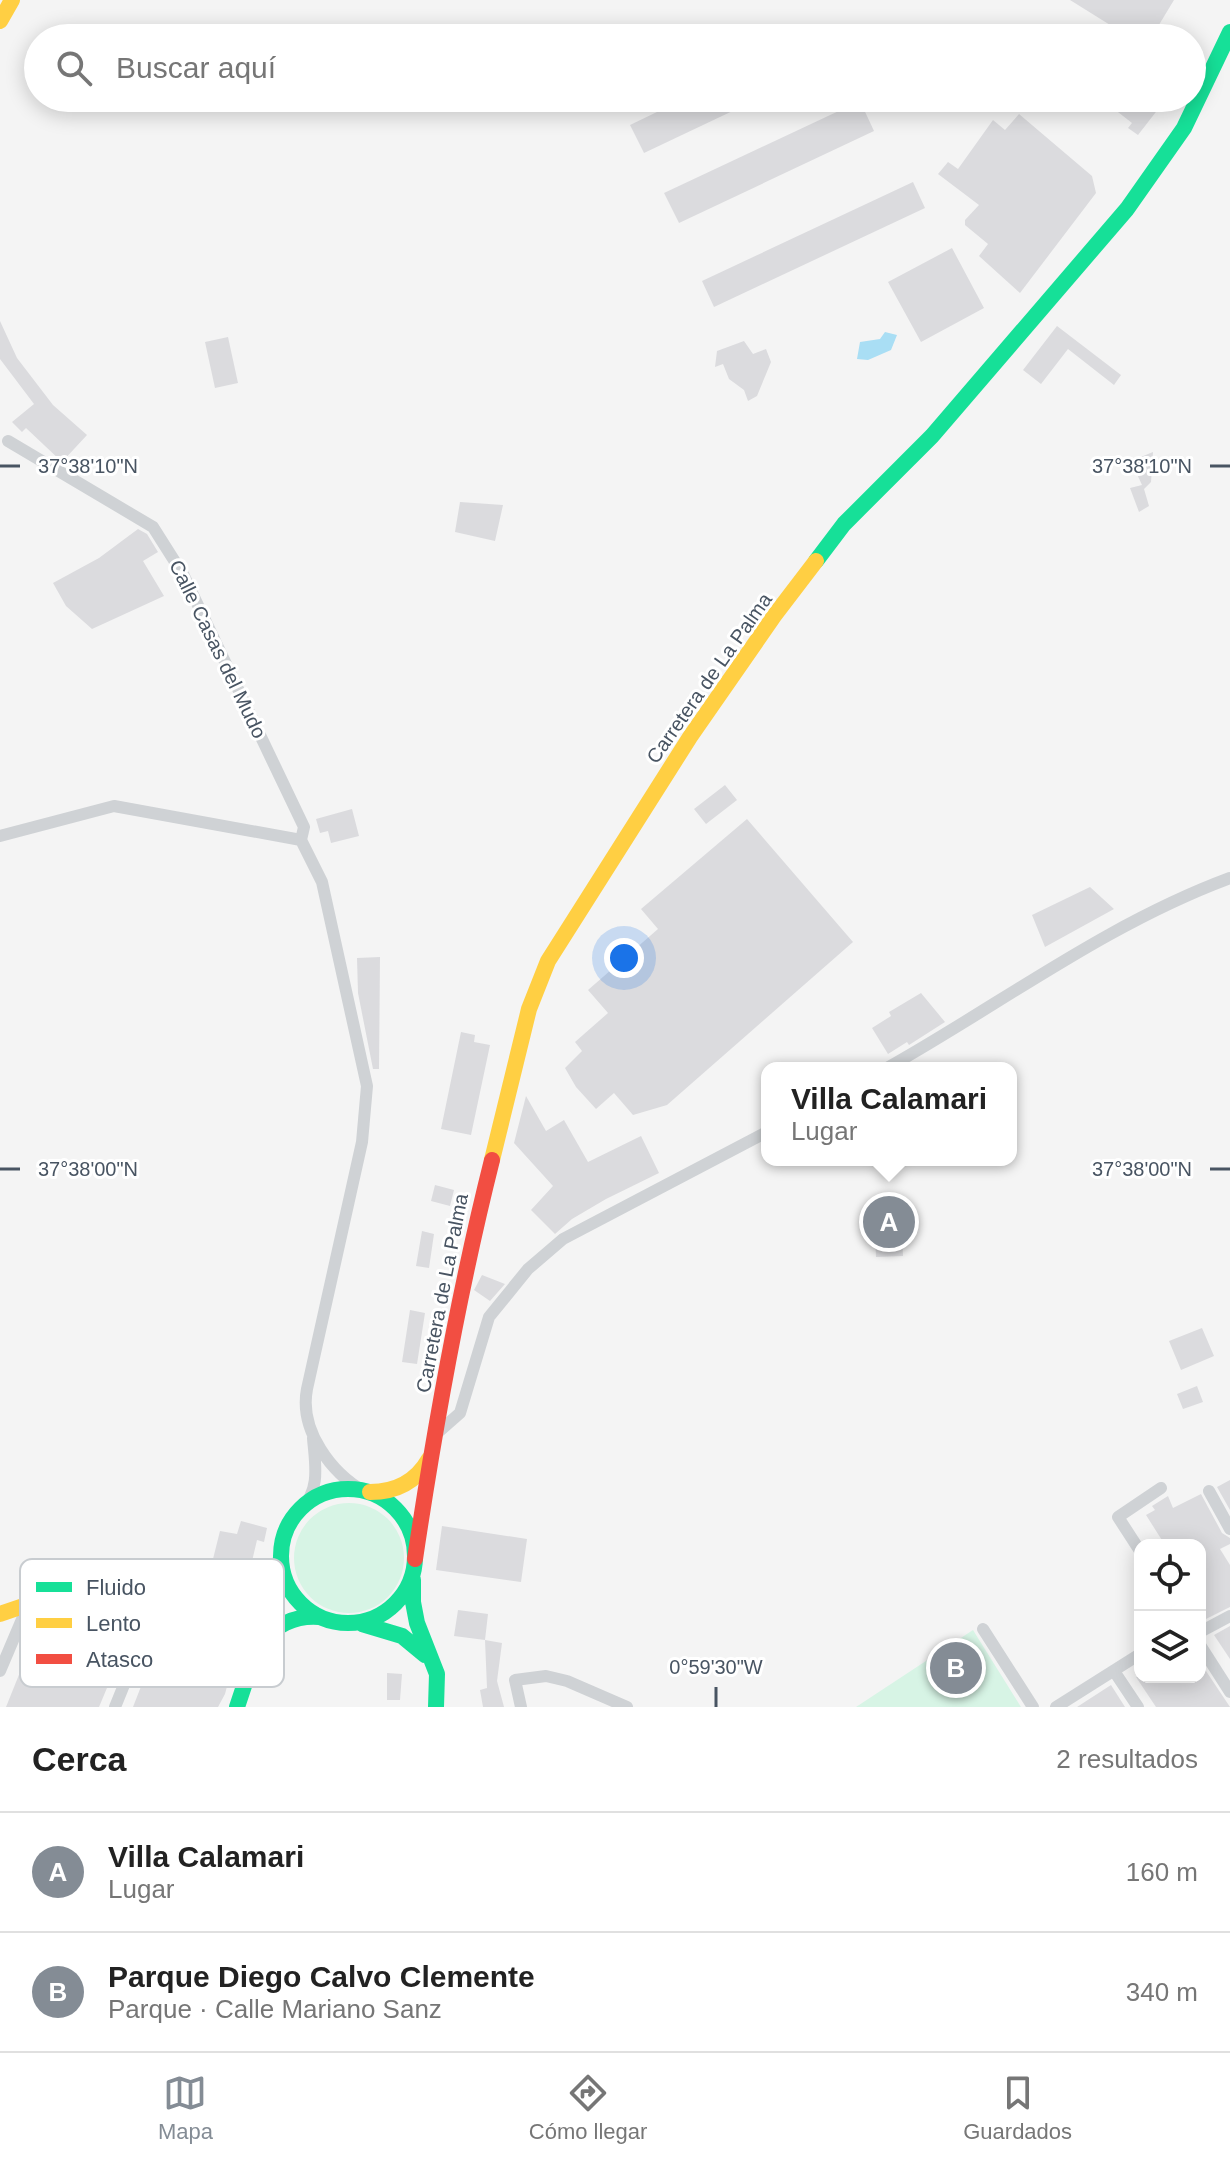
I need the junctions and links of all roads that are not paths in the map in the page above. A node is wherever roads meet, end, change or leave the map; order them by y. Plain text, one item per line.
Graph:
1 (12, 0) edge
2 (0, 21) edge
3 (1230, 32) edge
4 (1206, 82) edge
5 (1192, 112) edge
6 (8, 441) dead end
7 (0, 836) edge
8 (301, 840) junction
9 (1230, 878) edge
10 (898, 1062) edge
11 (761, 1135) edge
12 (312, 1431) junction
13 (435, 1435) junction
14 (431, 1454) junction
15 (1161, 1488) dead end
16 (1209, 1491) dead end
17 (365, 1492) junction
18 (301, 1509) junction
19 (1230, 1529) edge
20 (1134, 1542) edge
21 (281, 1556) junction
22 (280, 1559) edge
23 (281, 1559) edge
24 (414, 1567) junction
25 (284, 1576) edge
26 (20, 1608) edge
27 (0, 1614) edge
28 (1230, 1616) edge
29 (323, 1618) junction
30 (284, 1623) edge
31 (351, 1623) junction
32 (20, 1624) edge
33 (983, 1629) dead end
34 (1206, 1629) edge
35 (1206, 1654) edge
36 (1134, 1658) edge
37 (432, 1662) junction
38 (0, 1671) edge
39 (1114, 1671) junction
40 (123, 1687) edge
41 (244, 1687) edge
42 (1230, 1692) edge
43 (615, 1704) edge
44 (115, 1707) edge
45 (237, 1707) edge
46 (436, 1707) edge
47 (521, 1707) edge
48 (627, 1707) edge
49 (1033, 1707) edge
50 (1056, 1707) edge
51 (1138, 1707) edge

1 - 2 main road
3 - 4 main road, Carretera de La Palma
5 - 13 main road, Carretera de La Palma
6 - 8 street, Calle Casas del Mudo
7 - 8 street
8 - 12 street, Calle Casas del Mudo
9 - 10 street
11 - 13 street
12 - 17 street
12 - 18 street, Calle Casas del Mudo
13 - 14 main road, Carretera de La Palma
14 - 17 main road, Carretera de La Palma
14 - 24 main road, Carretera de La Palma
15 - 20 street
16 - 19 street
17 - 18 main road
17 - 24 main road
18 - 21 main road
21 - 22 main road
21 - 23 main road
24 - 31 main road
24 - 37 main road
25 - 29 main road
26 - 27 main road
28 - 34 street
29 - 30 main road
29 - 31 main road
31 - 37 main road
32 - 38 street
33 - 49 street
35 - 42 street
36 - 39 street
37 - 46 main road
39 - 50 street
39 - 51 street
40 - 44 street
41 - 45 main road
43 - 47 street
43 - 48 street

